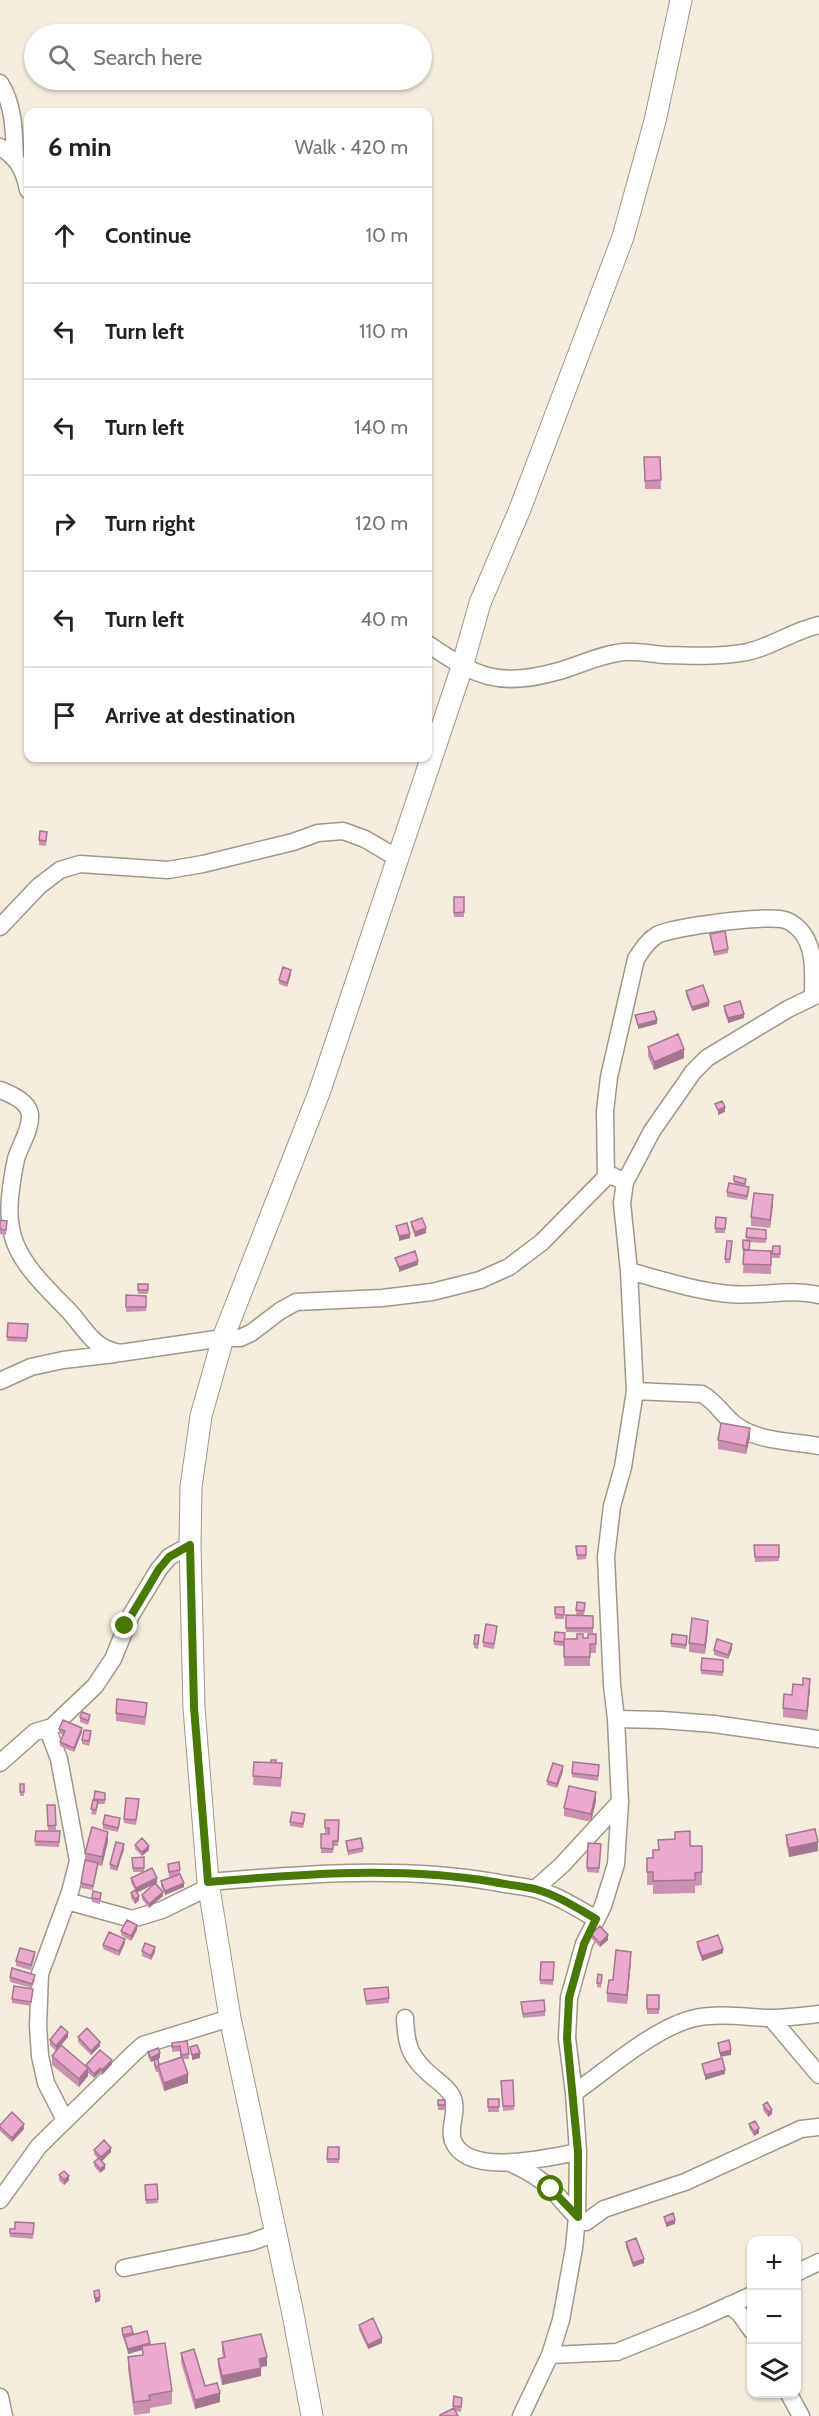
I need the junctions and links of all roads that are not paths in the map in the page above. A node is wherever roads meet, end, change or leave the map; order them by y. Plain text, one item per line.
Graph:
1 (681, 0) edge
2 (0, 83) edge
3 (0, 147) edge
4 (15, 157) junction
5 (24, 171) edge
6 (819, 625) edge
7 (432, 647) edge
8 (462, 667) junction
9 (432, 758) edge
10 (431, 762) edge
11 (399, 859) junction
12 (0, 927) edge
13 (816, 995) edge
14 (0, 1090) edge
15 (606, 1177) junction
16 (625, 1182) junction
17 (629, 1271) junction
18 (819, 1295) edge
19 (223, 1338) junction
20 (120, 1353) junction
21 (0, 1381) edge
22 (635, 1391) junction
23 (819, 1446) edge
24 (190, 1545) junction
25 (616, 1719) junction
26 (48, 1730) junction
27 (819, 1739) edge
28 (0, 1763) edge
29 (620, 1802) junction
30 (209, 1885) junction
31 (535, 1889) junction
32 (67, 1901) junction
33 (596, 1919) junction
34 (819, 2014) edge
35 (230, 2018) junction
36 (405, 2018) dead end
37 (771, 2018) junction
38 (819, 2075) edge
39 (574, 2094) junction
40 (66, 2120) junction
41 (819, 2127) edge
42 (578, 2152) junction
43 (510, 2163) junction
44 (0, 2200) edge
45 (578, 2217) junction
46 (276, 2233) junction
47 (819, 2262) edge
48 (124, 2268) dead end
49 (801, 2271) edge
50 (747, 2297) edge
51 (729, 2305) junction
52 (747, 2324) edge
53 (550, 2355) junction
54 (0, 2397) edge
55 (791, 2398) edge
56 (4, 2416) edge
57 (312, 2416) edge
58 (521, 2416) edge
59 (801, 2416) edge

1 - 8 street
2 - 4 street
3 - 4 street
4 - 5 street
6 - 8 street
7 - 8 street
8 - 9 street
10 - 11 street
11 - 12 street
11 - 19 street
13 - 15 street
13 - 16 street
14 - 20 street
15 - 16 street
15 - 19 street
16 - 17 street
17 - 18 street
17 - 22 street
19 - 20 street
19 - 24 street
20 - 21 street
22 - 23 street
22 - 25 street
24 - 26 street
24 - 30 street
25 - 27 street
25 - 29 street
26 - 28 street
26 - 32 street
29 - 31 street
29 - 33 street
30 - 31 street
30 - 32 street
30 - 35 street
31 - 33 street
32 - 40 street
33 - 39 street
34 - 37 street
35 - 40 street
35 - 46 street
36 - 43 street
37 - 38 street
37 - 39 street
39 - 42 street
40 - 44 street
41 - 45 street
42 - 43 street
42 - 45 street
43 - 45 street
45 - 53 street
46 - 48 street
46 - 57 street
47 - 49 street
50 - 51 street
51 - 52 street
51 - 53 street
53 - 58 street
54 - 56 street
55 - 59 street

